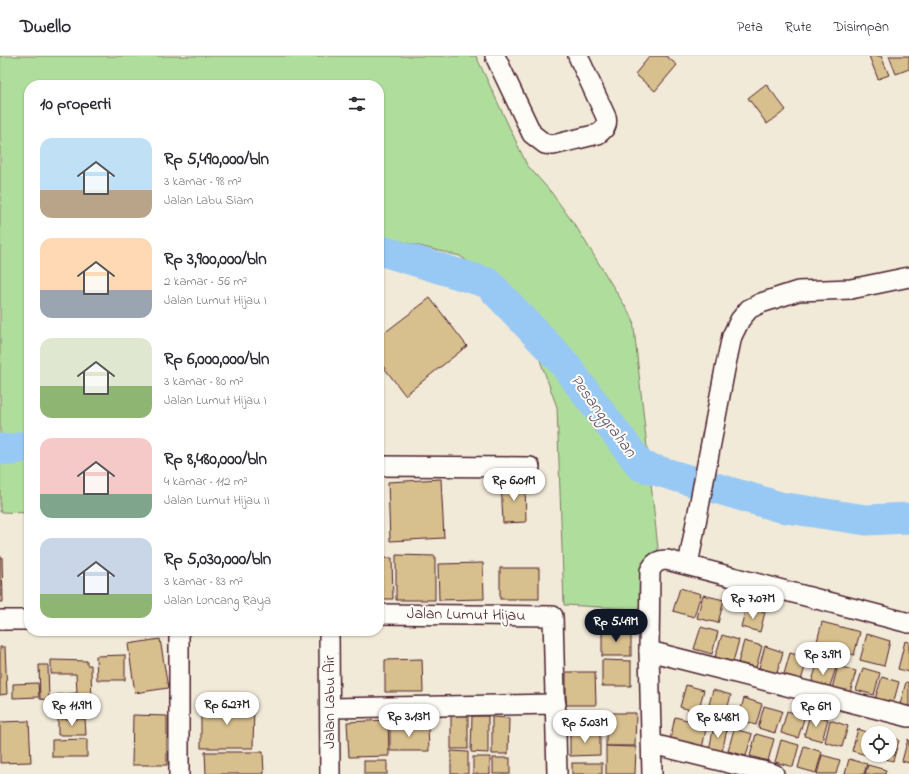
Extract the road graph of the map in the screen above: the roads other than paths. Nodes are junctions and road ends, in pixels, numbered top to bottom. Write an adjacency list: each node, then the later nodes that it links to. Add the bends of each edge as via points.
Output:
1 (495, 56): 2 (street, via 532,134 545,144 553,145 598,134 606,126 606,117)
2 (578, 56)
3 (909, 277): 6 (street, via 851,289 798,291 761,303 749,309 740,320 732,336)
4 (384, 466): 5 (street)
5 (530, 467)
6 (688, 565): 10 (street); 13 (street, via 662,560 655,562 650,571)
7 (384, 614): 14 (street, Jalan Lumut Hijau, via 553,616)
8 (0, 620): 9 (street)
9 (24, 620)
10 (909, 623)
11 (179, 636): 18 (street)
12 (329, 636): 15 (street, Jalan Labu Air)
13 (649, 651): 16 (street); 17 (street)
14 (556, 704): 15 (street); 20 (street)
15 (330, 708): 19 (street, Jalan Labu Air)
16 (909, 718)
17 (652, 744): 21 (street); 22 (street)
18 (180, 774)
19 (330, 774)
20 (557, 774)
21 (652, 774)
22 (774, 774)

